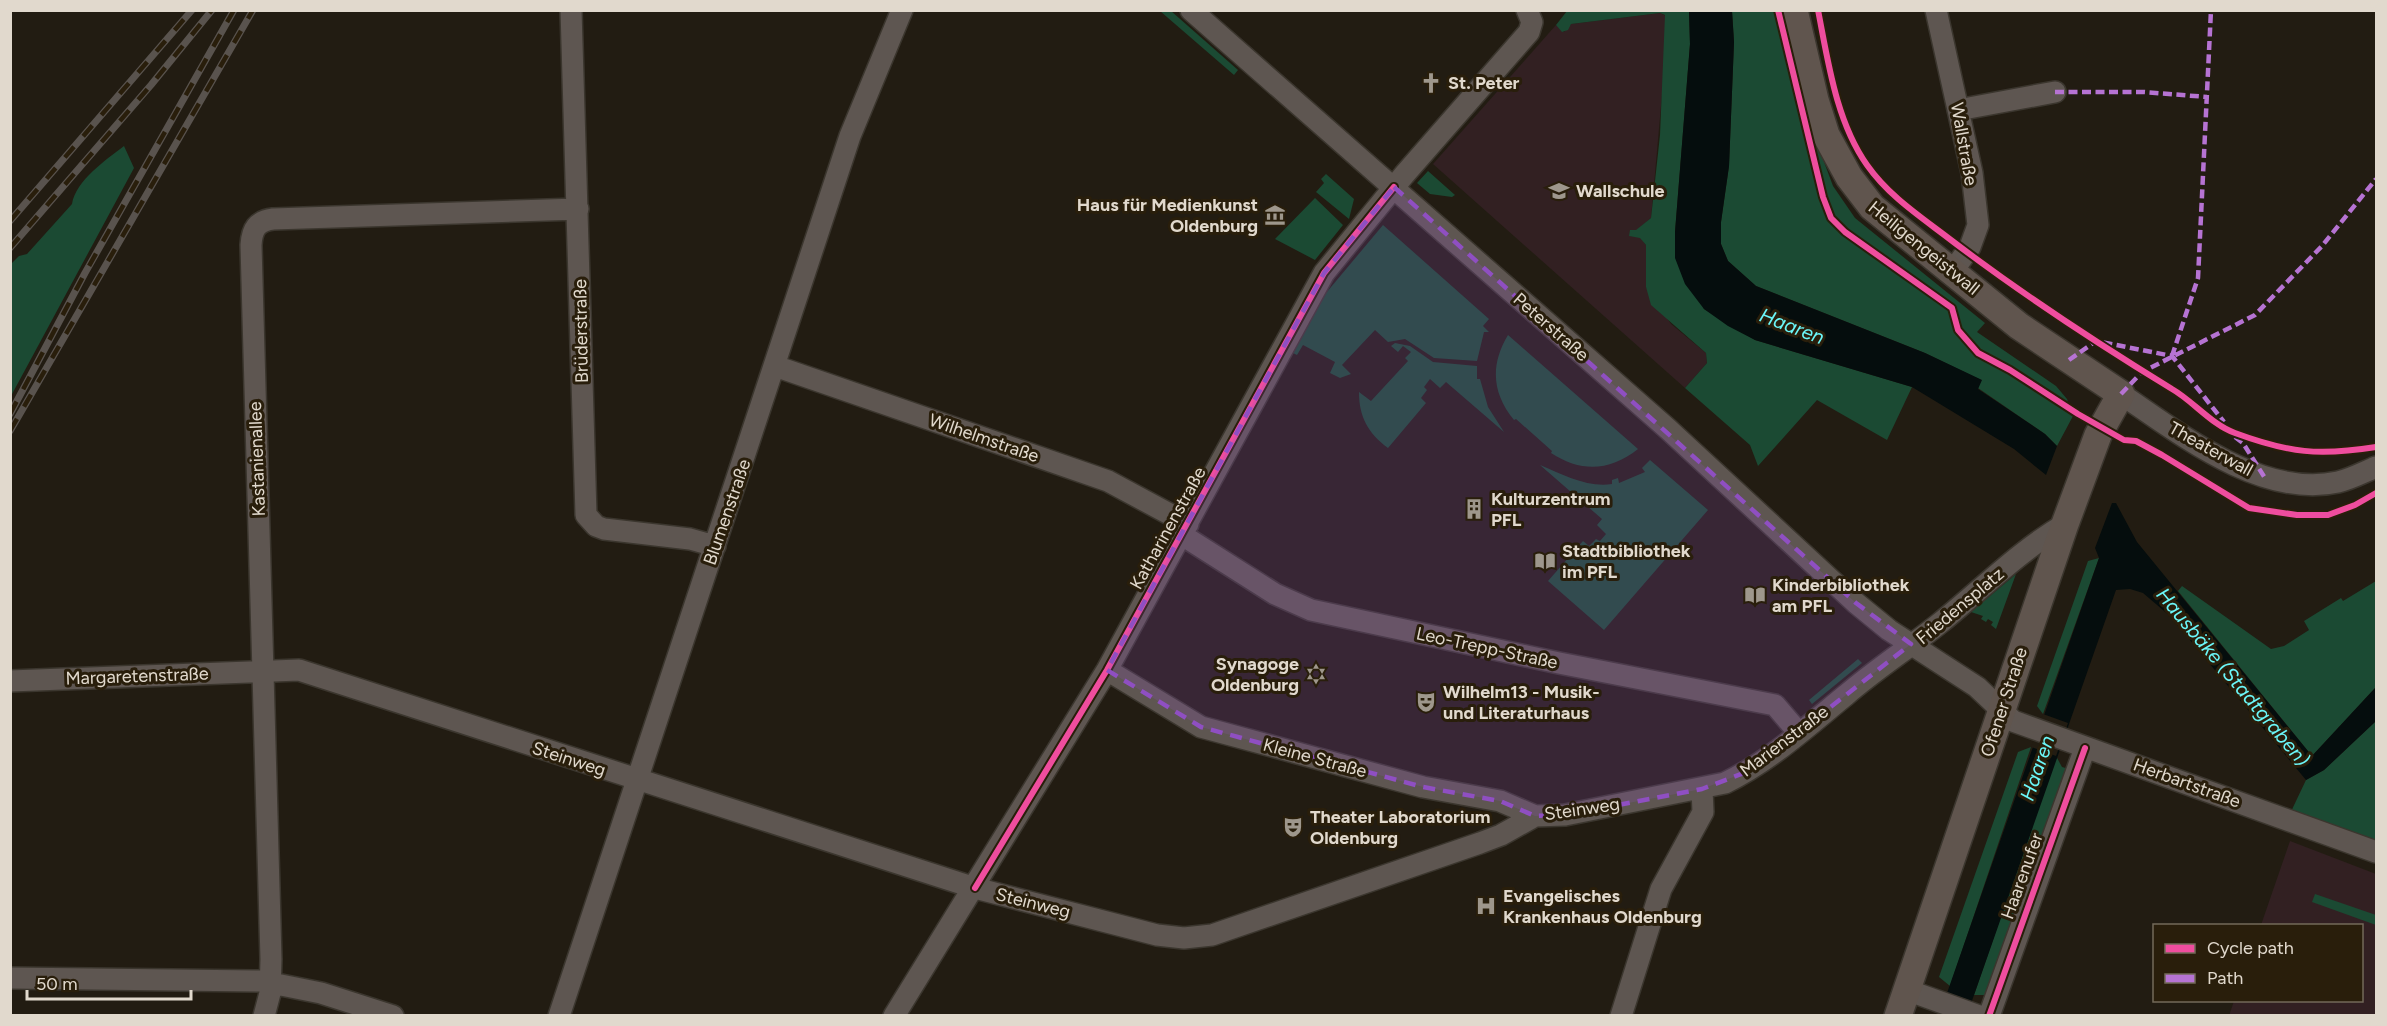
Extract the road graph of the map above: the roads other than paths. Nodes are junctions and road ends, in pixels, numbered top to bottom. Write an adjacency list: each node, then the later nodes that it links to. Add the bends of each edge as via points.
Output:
1 (571, 10): 10 (street, Brüderstraße)
2 (902, 10): 12 (street, Blumenstraße, via 850,136)
3 (1191, 10): 9 (street, Peterstraße)
4 (1527, 10): 9 (street, Katharinenstraße, via 1532,22 1529,32)
5 (1794, 10): 11 (main road, Heiligengeistwall, via 1826,135 1849,177 1878,213)
6 (1936, 10): 8 (street, Wallstraße)
7 (2055, 92): 8 (street)
8 (1958, 110): 11 (street, Wallstraße, via 1972,173 1978,229)
9 (1394, 187): 16 (street, Katharinenstraße, via 1324,273); 18 (street, Peterstraße, via 1856,603)
10 (578, 209): 17 (street, Brüderstraße, via 586,515 604,529 690,539); 20 (street, Kastanienallee, via 273,219 254,229 251,244)
11 (1952, 272): 13 (main road, Heiligengeistwall, via 2019,326)
12 (776, 366): 16 (street, Wilhelmstraße, via 1108,481); 17 (street, Blumenstraße)
13 (2121, 394): 14 (street, Theaterwall, via 2209,450 2265,478 2301,485 2338,482); 15 (main road, Ofener Straße, via 2103,426)
14 (2376, 467)
15 (2067, 517): 18 (street, Friedensplatz); 22 (main road, Ofener Straße)
16 (1185, 529): 19 (street, Katharinenstraße); 23 (street, Leo-Trepp-Straße, via 1275,594 1311,610 1775,705)
17 (715, 546): 25 (street, Blumenstraße)
18 (1911, 644): 22 (street, Friedensplatz, via 1977,687); 23 (street, Marienstraße)
19 (1107, 670): 27 (street, Kleine Straße, via 1201,727 1423,787 1500,801); 29 (street, Katharinenstraße)
20 (264, 671): 21 (street, Margaretenstraße); 25 (street, Steinweg, via 299,670); 31 (street, Kastanienallee)
21 (10, 681)
22 (2001, 709): 24 (street, Herbartstraße, via 2013,721); 32 (main road, Ofener Straße)
23 (1800, 733): 26 (street, Marienstraße, via 1749,771)
24 (2085, 748): 28 (street, Herbartstraße); 33 (street, Haarenufer)
25 (638, 781): 29 (street, Steinweg); 36 (street, Blumenstraße)
26 (1702, 789): 27 (street, Steinweg, via 1565,815); 38 (street, via 1703,812 1662,889)
27 (1535, 816): 29 (street, Steinweg, via 1501,836 1212,934 1184,938 1157,935)
28 (2376, 852)
29 (975, 888): 37 (street, Katharinenstraße)
30 (10, 978): 31 (street)
31 (271, 982): 34 (street, Kastanienallee); 35 (street)
32 (1907, 990): 33 (street); 39 (main road, Ofener Straße)
33 (1979, 1014)
34 (264, 1016)
35 (393, 1016)
36 (559, 1016)
37 (894, 1016)
38 (1621, 1016)
39 (1898, 1016)

